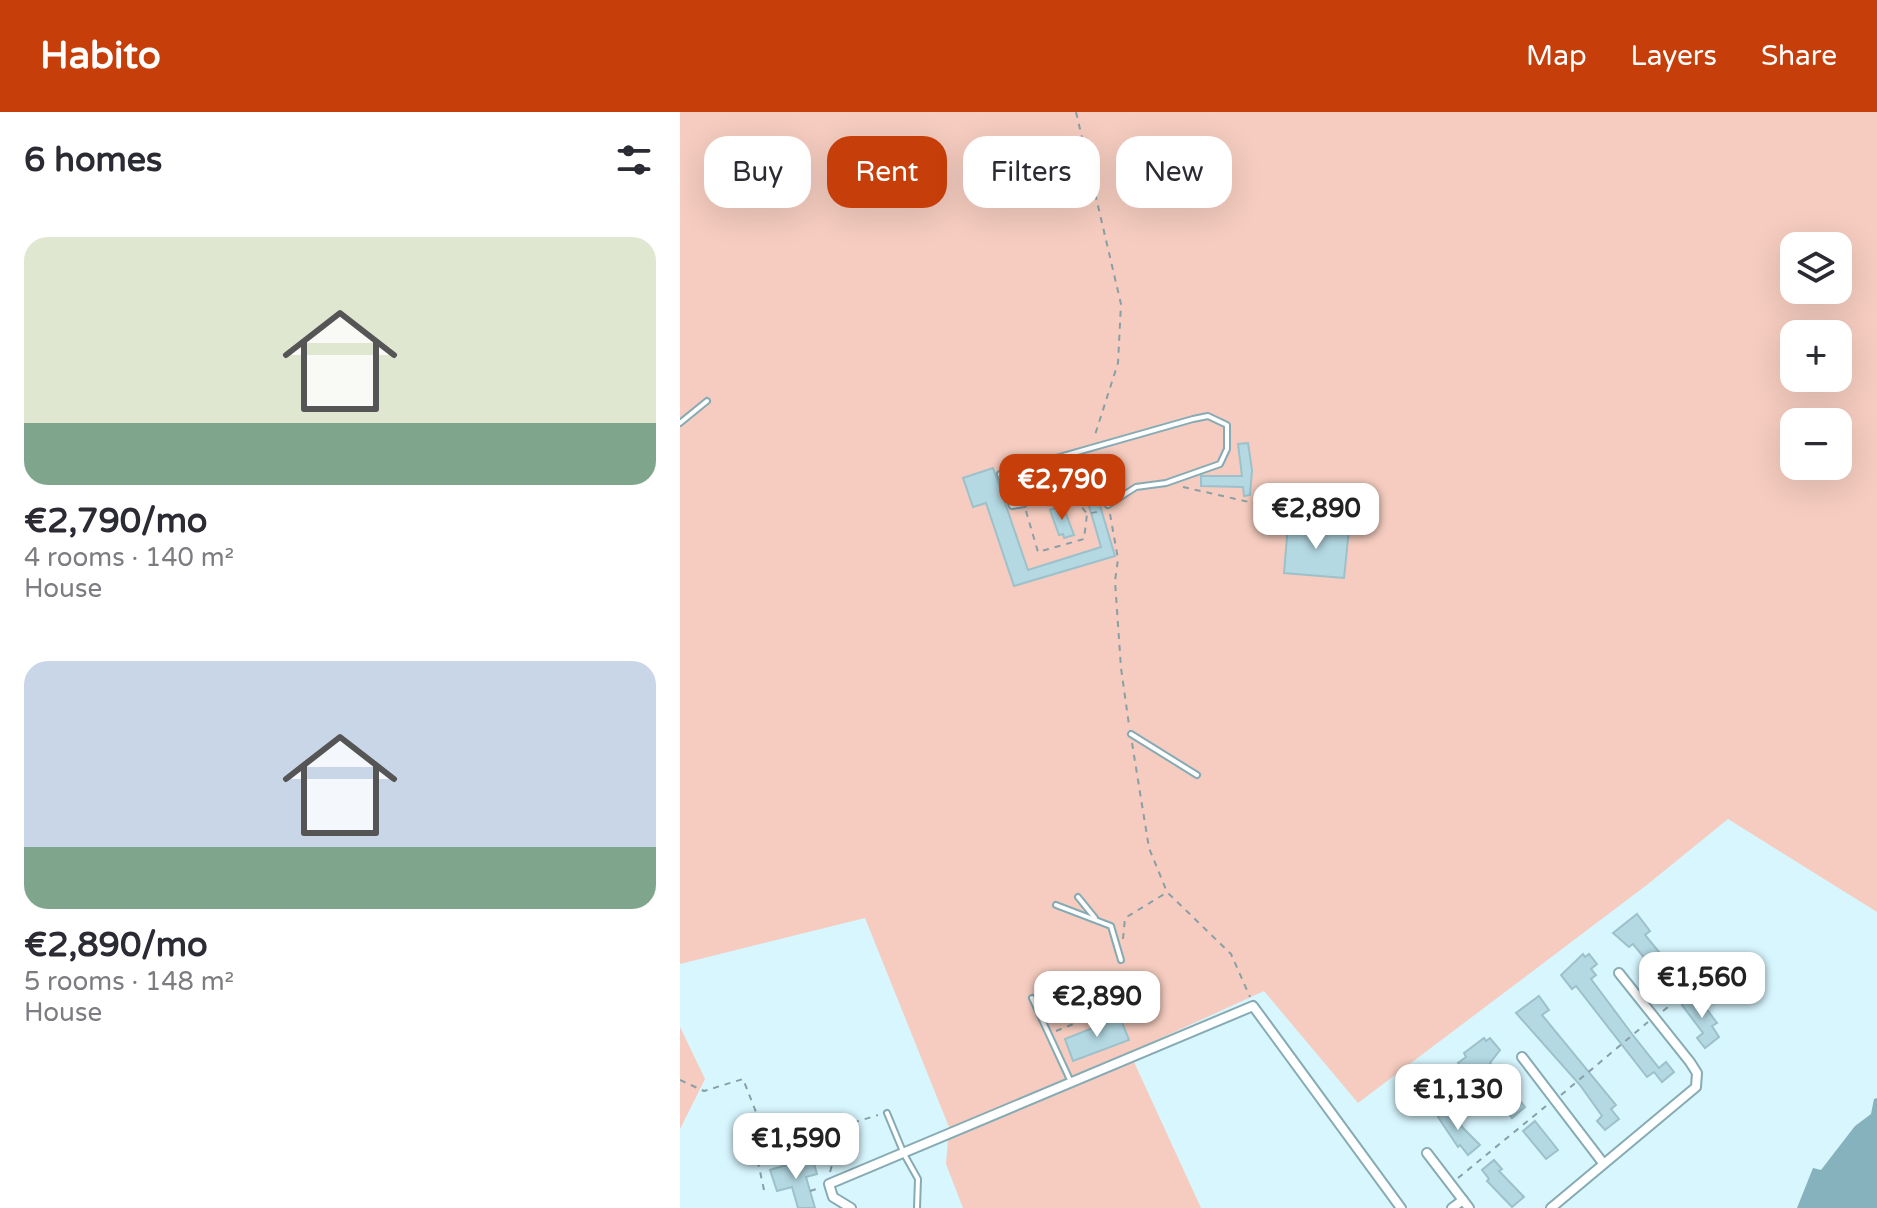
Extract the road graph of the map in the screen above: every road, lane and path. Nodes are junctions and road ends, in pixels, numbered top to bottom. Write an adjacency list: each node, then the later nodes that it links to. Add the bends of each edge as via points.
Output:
1 (1076, 112): 4 (path, via 1121,304 1118,363)
2 (707, 401): 3 (lane)
3 (680, 423)
4 (1092, 446): 5 (lane, via 1208,416 1227,425 1227,449 1220,464); 6 (lane, via 1000,474 1012,506); 7 (path)
5 (1166, 483): 7 (lane, via 1136,487); 9 (path)
6 (1024, 504): 8 (path, via 1061,489 1072,493); 8 (path, via 1038,552 1084,539)
7 (1108, 505): 8 (path); 10 (path, via 1118,559 1121,668)
8 (1087, 514)
9 (1315, 517)
10 (1131, 734): 11 (lane); 12 (path, via 1149,848)
11 (1197, 775)
12 (1167, 892): 16 (path, via 1125,918); 20 (path, via 1231,954)
13 (1078, 897): 15 (lane)
14 (1056, 905): 15 (lane)
15 (1101, 921): 16 (lane, via 1111,926)
16 (1121, 960): 22 (path, via 1120,977 1102,998 1098,1014)
17 (1619, 973): 21 (street)
18 (1699, 981): 21 (path)
19 (1032, 998): 22 (lane)
20 (1253, 1006): 25 (street); 41 (street)
21 (1654, 1018): 26 (path); 34 (street, via 1697,1073 1696,1087)
22 (1049, 1034): 25 (lane)
23 (1522, 1057): 26 (street)
24 (680, 1080): 30 (path, via 704,1091 743,1079)
25 (1072, 1084): 32 (street)
26 (1555, 1100): 34 (street); 36 (path)
27 (887, 1113): 28 (path); 32 (lane)
28 (849, 1124): 29 (path); 30 (path)
29 (851, 1136): 33 (path); 35 (path, via 837,1148)
30 (769, 1145): 33 (path)
31 (1427, 1153): 36 (street)
32 (904, 1154): 35 (street); 40 (lane, via 918,1179)
33 (771, 1158): 37 (path, via 758,1162)
34 (1603, 1163): 43 (street)
35 (829, 1184): 39 (street, via 833,1197)
36 (1450, 1184): 38 (street)
37 (764, 1190)
38 (1466, 1204): 42 (street)
39 (851, 1208)
40 (917, 1208)
41 (1401, 1208)
42 (1452, 1208)
43 (1551, 1208)

